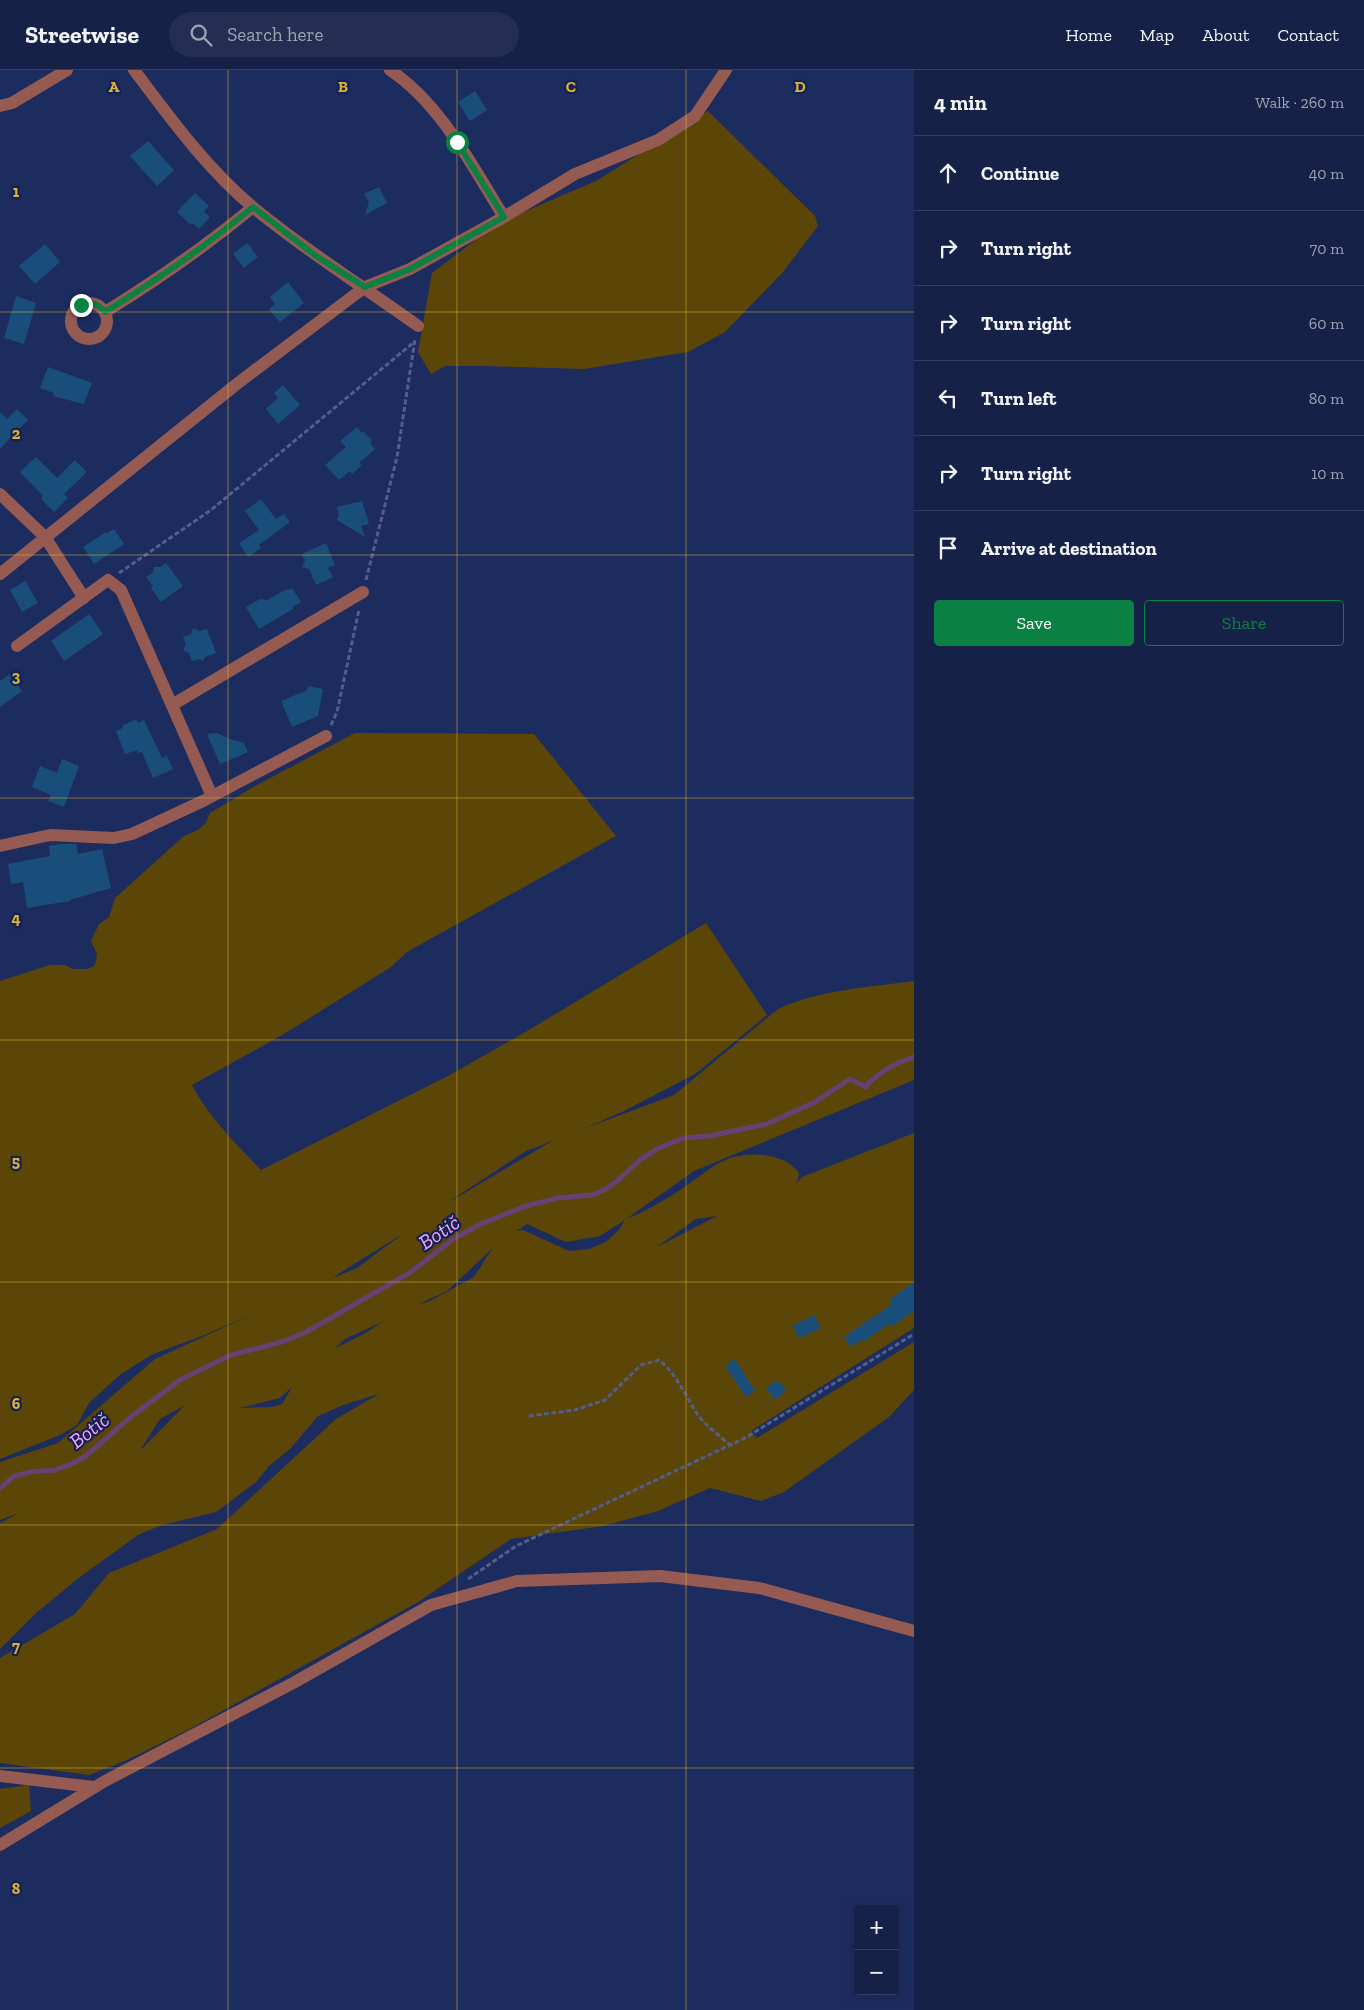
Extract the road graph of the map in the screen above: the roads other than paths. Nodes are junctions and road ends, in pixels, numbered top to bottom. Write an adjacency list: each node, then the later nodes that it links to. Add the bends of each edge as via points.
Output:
1 (67, 70): 5 (street)
2 (134, 70): 6 (street, via 192,147)
3 (390, 70): 7 (street, via 432,108)
4 (726, 70): 7 (street, via 695,116 658,140 576,174)
5 (0, 106)
6 (253, 207): 8 (street, via 316,256); 9 (street, via 166,274)
7 (504, 217): 8 (street, via 410,269)
8 (365, 287): 10 (street); 12 (street, via 238,383)
9 (105, 312)
10 (418, 326)
11 (0, 494): 12 (street)
12 (45, 537): 13 (street); 15 (street)
13 (0, 574)
14 (362, 592): 17 (street)
15 (84, 598): 16 (street); 17 (street, via 108,580 121,590)
16 (17, 646)
17 (172, 706): 19 (street)
18 (326, 736): 19 (street)
19 (212, 796): 20 (street, via 132,834 114,838 50,835)
20 (0, 846)
21 (914, 1630): 23 (street, via 759,1588 680,1578 517,1580 431,1605 295,1682)
22 (0, 1776): 23 (street)
23 (94, 1787): 24 (street)
24 (0, 1845)

